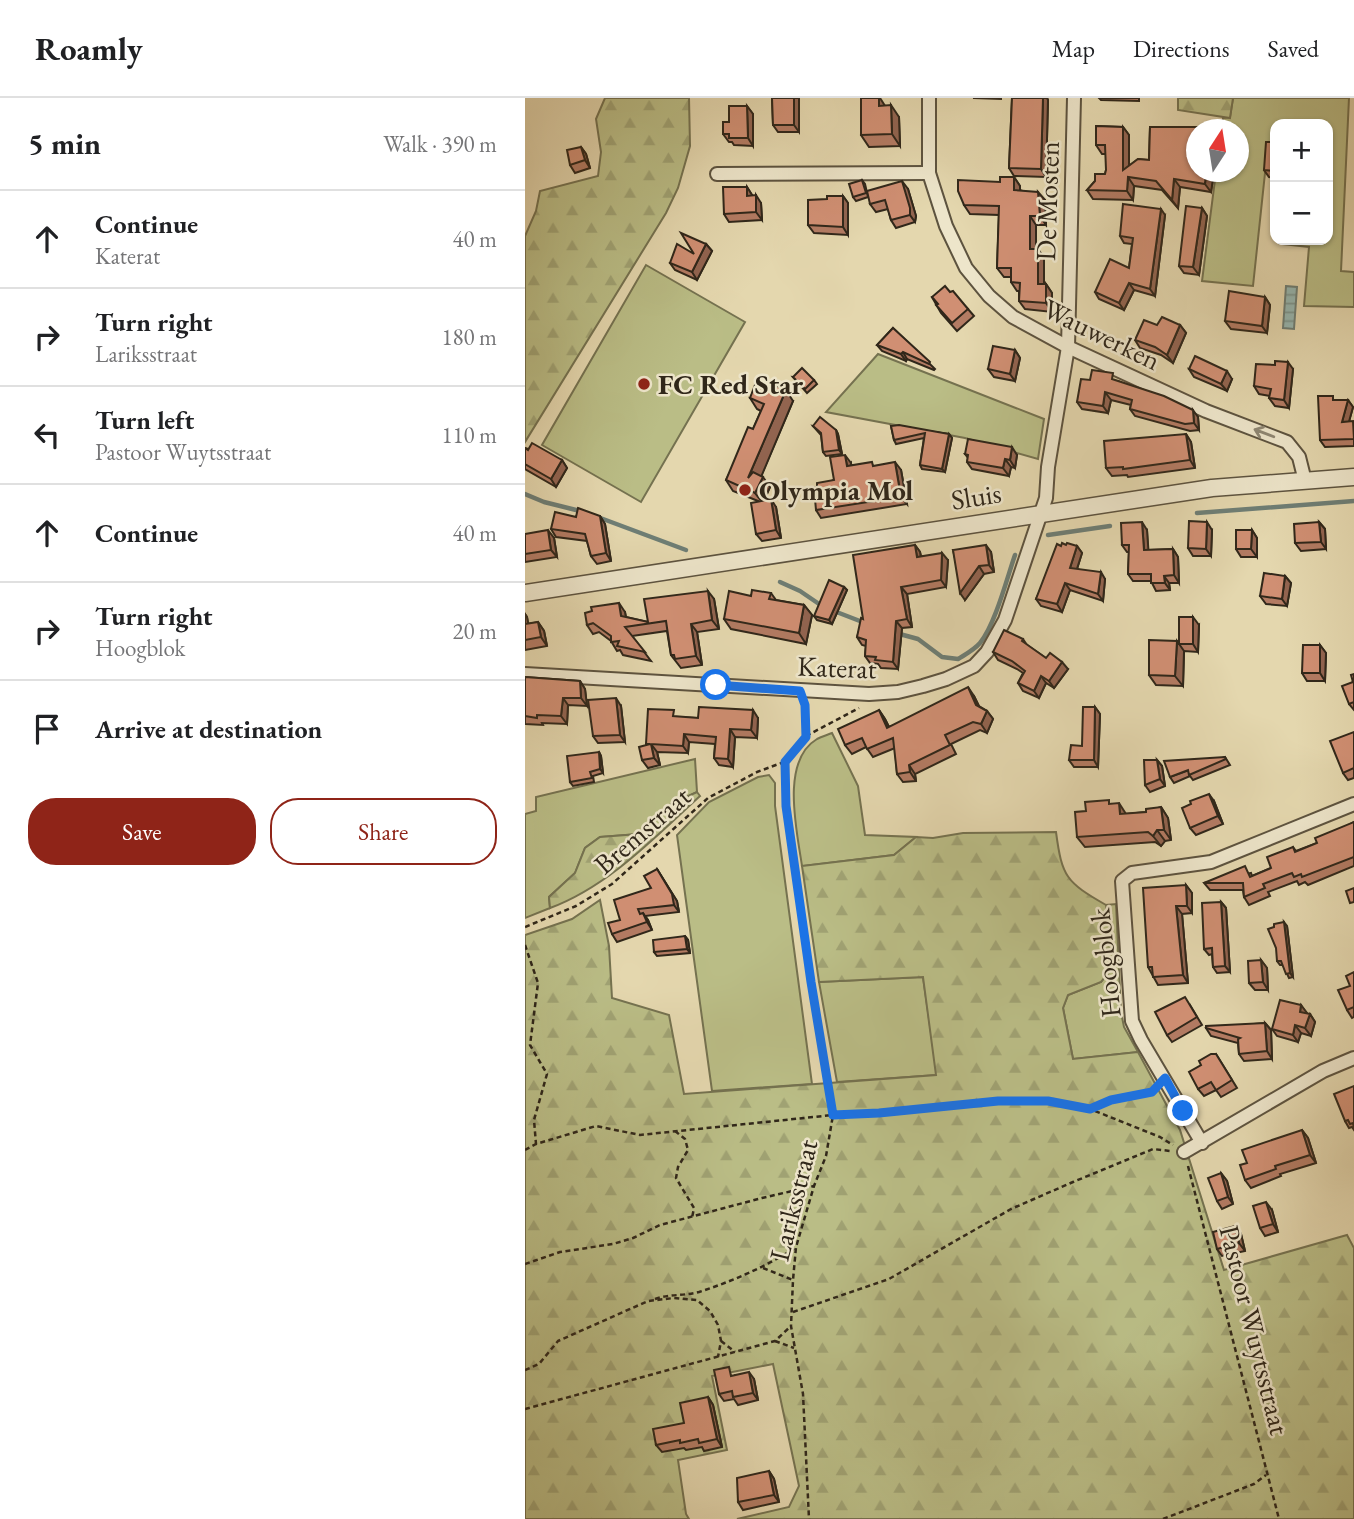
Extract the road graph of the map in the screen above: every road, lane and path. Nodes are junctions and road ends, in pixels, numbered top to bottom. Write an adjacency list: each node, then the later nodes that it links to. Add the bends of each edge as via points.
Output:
1 (929, 98): 3 (street, Wauwerken)
2 (1074, 98): 5 (street, De Mosten)
3 (929, 173): 4 (street); 5 (street, Wauwerken, via 946,226 974,278 1013,317)
4 (717, 174)
5 (1068, 347): 7 (street, Wauwerken, one-way to 5, via 1299,457 1287,442 1206,411); 8 (street, De Mosten)
6 (1354, 477): 7 (street, Sluis)
7 (1305, 481): 8 (street, Sluis, via 1212,488)
8 (1041, 513): 9 (street, Sluis); 12 (street, Katerat, via 1005,620 974,666 898,692)
9 (525, 593)
10 (525, 674): 11 (street, Katerat)
11 (800, 691): 12 (street, Katerat); 13 (path)
12 (869, 694): 13 (path, via 859,709)
13 (806, 737): 14 (path)
14 (785, 762): 16 (path, Bremstraat, via 708,798 613,884 576,906); 21 (path, Lariksstraat, via 786,806)
15 (1354, 804): 19 (street, Hoogblok, via 1211,862 1132,873 1122,881 1132,1021)
16 (525, 927)
17 (525, 945): 24 (path, via 538,983 530,1045 547,1074 534,1120)
18 (1354, 1058): 23 (street, via 1323,1071)
19 (1165, 1078): 20 (path, via 1152,1092); 23 (street, Hoogblok)
20 (1090, 1109): 21 (path, via 1048,1101 998,1101); 26 (path, via 1160,1137)
21 (833, 1115): 22 (path); 27 (path, Lariksstraat, via 826,1156)
22 (675, 1131): 24 (path, via 640,1135 596,1126); 28 (path, via 685,1139 688,1150 676,1178 694,1208)
23 (1202, 1143): 26 (street)
24 (536, 1144): 25 (path)
25 (525, 1150)
26 (1184, 1152): 34 (path, via 1153,1149 1084,1177 1011,1209 889,1279); 43 (path, Pastoor Wuytsstraat)
27 (814, 1186): 28 (path); 29 (path, Lariksstraat)
28 (692, 1218): 30 (path, via 613,1244 560,1252)
29 (796, 1247): 31 (path); 32 (path, Lariksstraat)
30 (525, 1264)
31 (763, 1268): 32 (path); 33 (path, via 695,1293)
32 (793, 1280): 34 (path, Lariksstraat)
33 (648, 1301): 36 (path, via 697,1300 710,1311); 41 (path, via 558,1341 539,1364)
34 (792, 1312): 35 (path, Lariksstraat)
35 (791, 1326): 37 (path); 38 (path, Lariksstraat)
36 (721, 1341): 39 (path); 40 (path)
37 (775, 1341): 38 (path); 39 (path)
38 (794, 1348): 44 (path, Lariksstraat, via 803,1394)
39 (736, 1353): 40 (path)
40 (718, 1357): 42 (path)
41 (525, 1370)
42 (525, 1409)
43 (1266, 1475): 45 (path, via 1254,1484); 46 (path, Pastoor Wuytsstraat)
44 (809, 1519)
45 (1163, 1519)
46 (1279, 1519)

